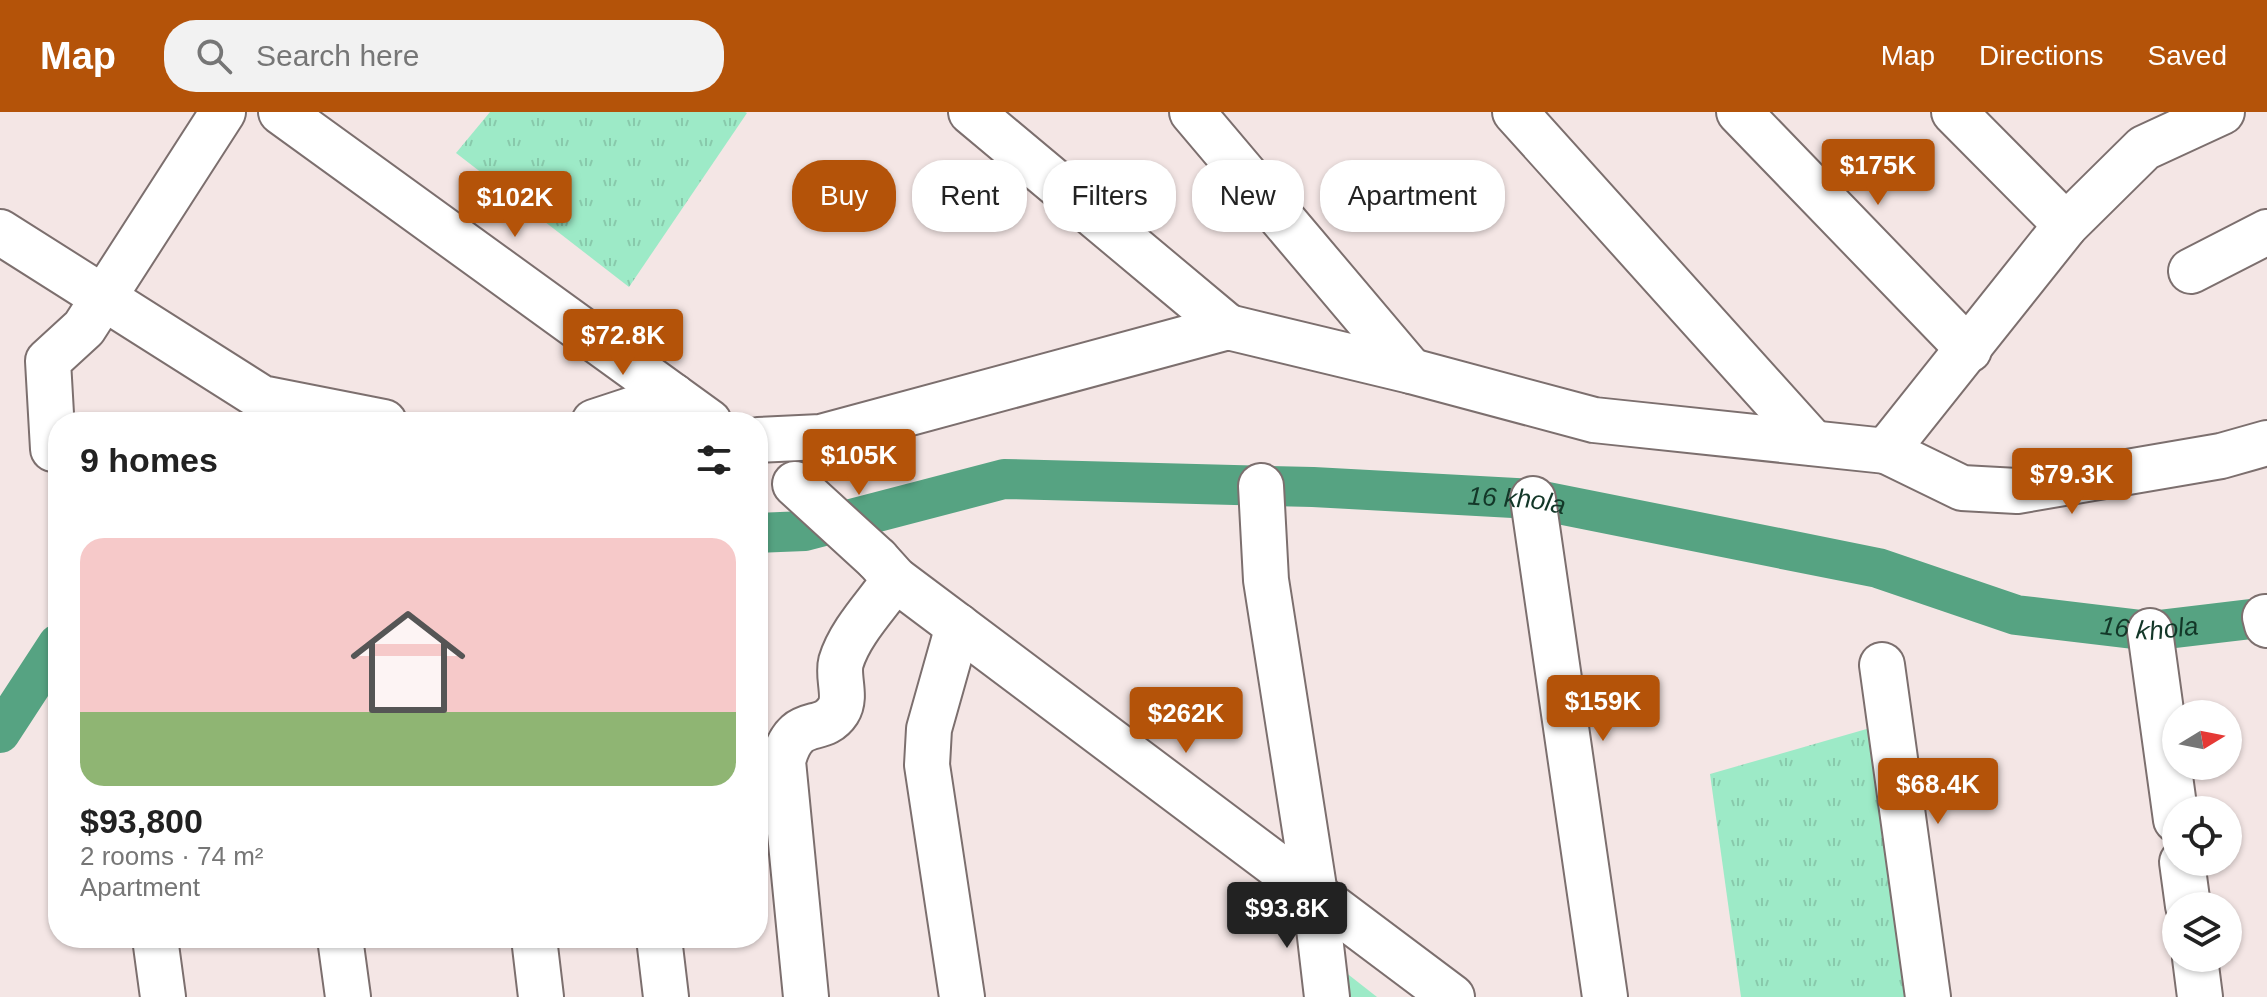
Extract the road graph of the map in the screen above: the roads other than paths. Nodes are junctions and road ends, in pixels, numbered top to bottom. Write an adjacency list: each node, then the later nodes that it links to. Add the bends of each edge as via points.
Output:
1 (223, 112): 13 (street)
2 (281, 112): 17 (street)
3 (971, 112): 14 (street)
4 (1192, 112): 16 (street)
5 (1515, 112): 23 (street)
6 (1739, 112): 15 (street)
7 (1954, 112): 9 (street)
8 (2222, 112): 9 (street, via 2144,148)
9 (2066, 225): 15 (street)
10 (0, 232): 13 (street)
11 (2267, 232): 12 (street)
12 (2191, 271)
13 (103, 297): 18 (street, via 84,328 48,361); 19 (street, via 262,398)
14 (1228, 327): 16 (street); 22 (street, via 821,437)
15 (1969, 350): 25 (street)
16 (1411, 371): 23 (street, via 1594,420)
17 (673, 396): 20 (street); 21 (street)
18 (51, 412)
19 (333, 412)
20 (624, 412)
21 (695, 412)
22 (768, 440)
23 (1813, 443): 25 (street)
24 (2267, 443): 25 (street, via 2221,456 2017,491 1962,488)
25 (1886, 451)
26 (768, 464): 29 (street)
27 (1261, 486): 34 (street, via 1266,580)
28 (1533, 499): 48 (street)
29 (886, 569): 30 (street); 44 (street, via 840,666 837,712 788,741 783,761)
30 (958, 626): 34 (street); 45 (street, via 929,729 927,765)
31 (2150, 631): 33 (street)
32 (1882, 665): 49 (street)
33 (2173, 796)
34 (1315, 894): 46 (street); 47 (street)
35 (156, 948): 40 (street)
36 (341, 948): 41 (street)
37 (535, 948): 42 (street)
38 (660, 948): 43 (street)
39 (2197, 972): 50 (street)
40 (163, 997)
41 (348, 997)
42 (541, 997)
43 (666, 997)
44 (806, 997)
45 (962, 997)
46 (1327, 997)
47 (1452, 997)
48 (1605, 997)
49 (1928, 997)
50 (2200, 997)

